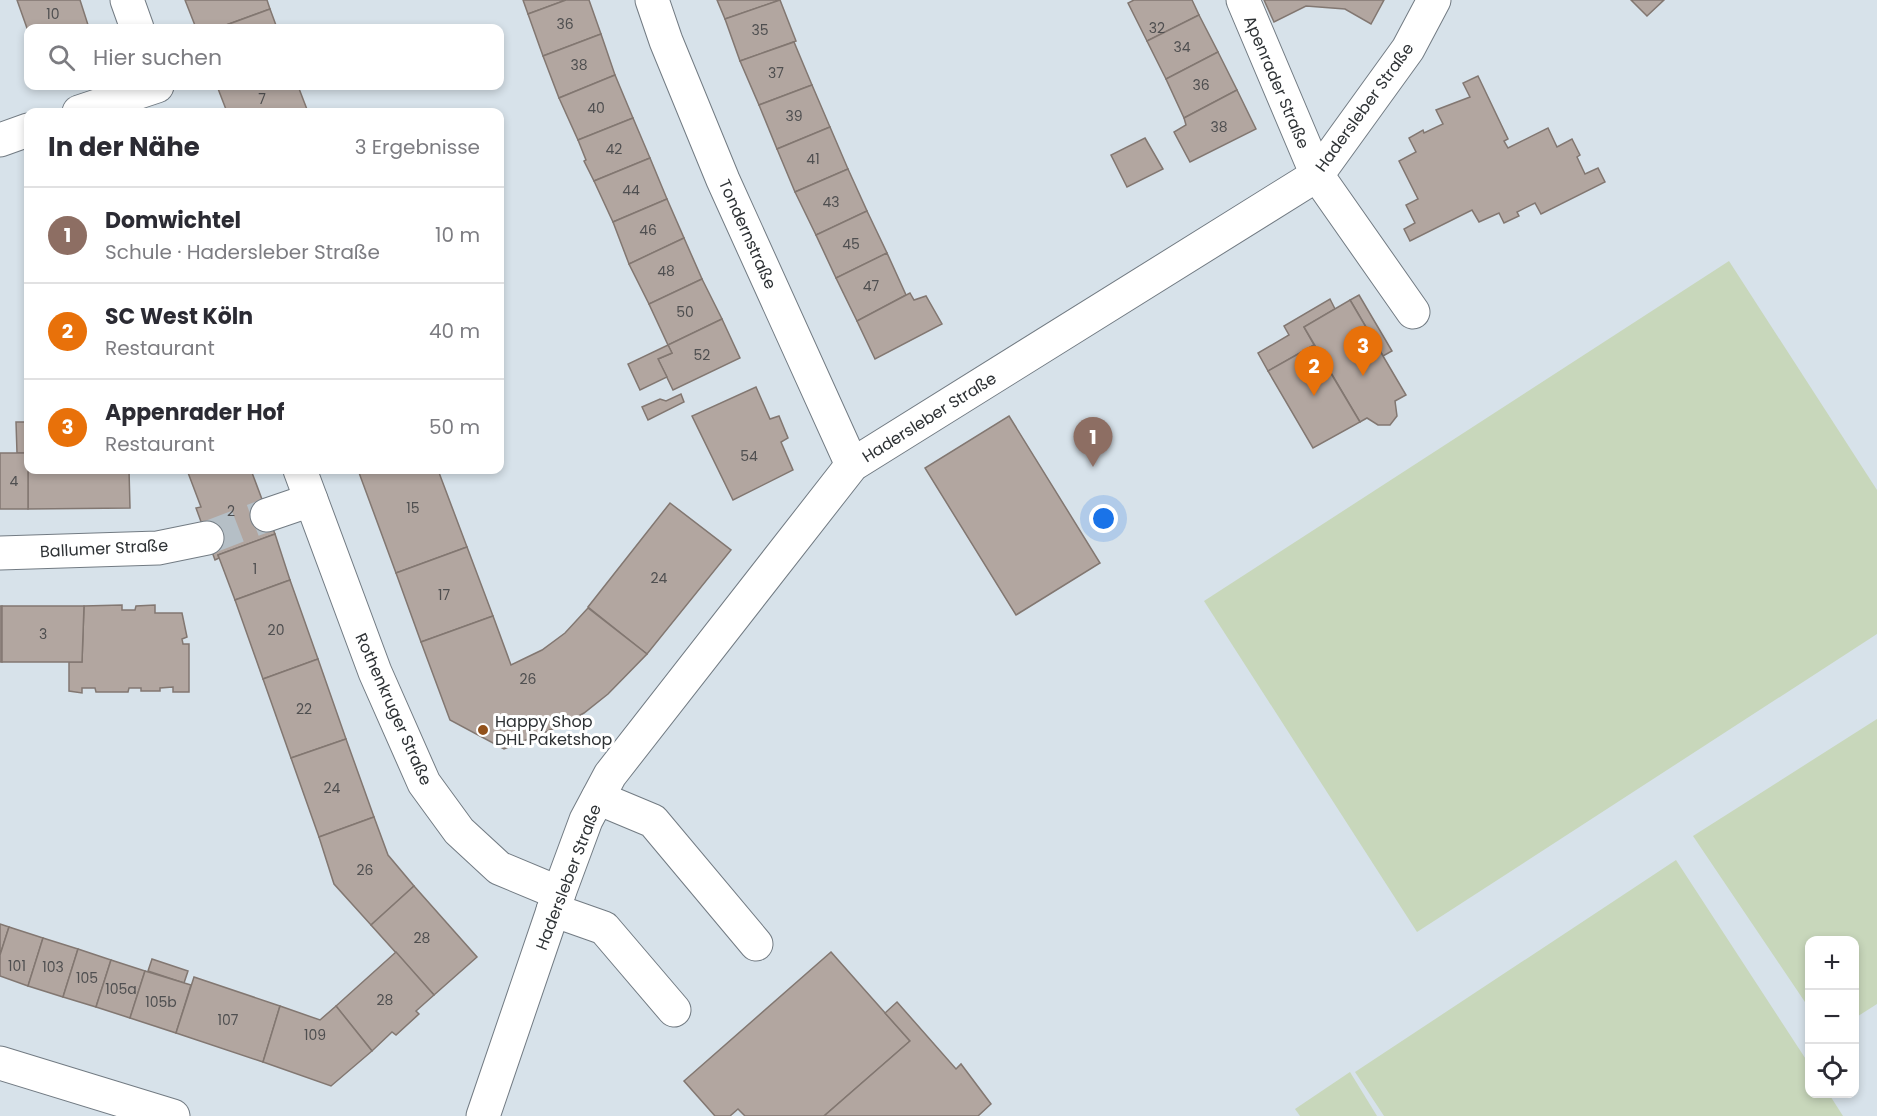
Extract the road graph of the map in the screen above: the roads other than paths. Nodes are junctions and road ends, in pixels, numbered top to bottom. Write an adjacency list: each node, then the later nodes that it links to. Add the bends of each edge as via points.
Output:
1 (127, 0): 5 (street)
2 (652, 0): 14 (street, Tondernstraße, via 723,180)
3 (1243, 0): 12 (street, Apenrader Straße)
4 (1434, 0): 12 (street, Hadersleber Straße, via 1408,49)
5 (136, 24)
6 (145, 90): 8 (street)
7 (159, 90): 9 (street)
8 (91, 108)
9 (165, 108)
10 (24, 131): 11 (street)
11 (0, 140)
12 (1317, 175): 13 (street, Apenrader Straße); 14 (street, Hadersleber Straße)
13 (1413, 312)
14 (852, 465): 20 (street, Hadersleber Straße, via 610,776)
15 (301, 474): 16 (street, Rothenkruger Straße)
16 (311, 500): 17 (street); 21 (street, Rothenkruger Straße, via 375,672 424,783 459,831 499,868)
17 (267, 515)
18 (207, 538): 19 (street, Ballumer Straße, via 158,548)
19 (0, 552)
20 (598, 798): 21 (street, Hadersleber Straße); 22 (street, via 653,820)
21 (556, 902): 23 (street, Rothenkruger Straße, via 604,928); 26 (street, Hadersleber Straße)
22 (756, 944)
23 (674, 1010)
24 (0, 1064): 25 (street)
25 (173, 1116)
26 (483, 1116)

